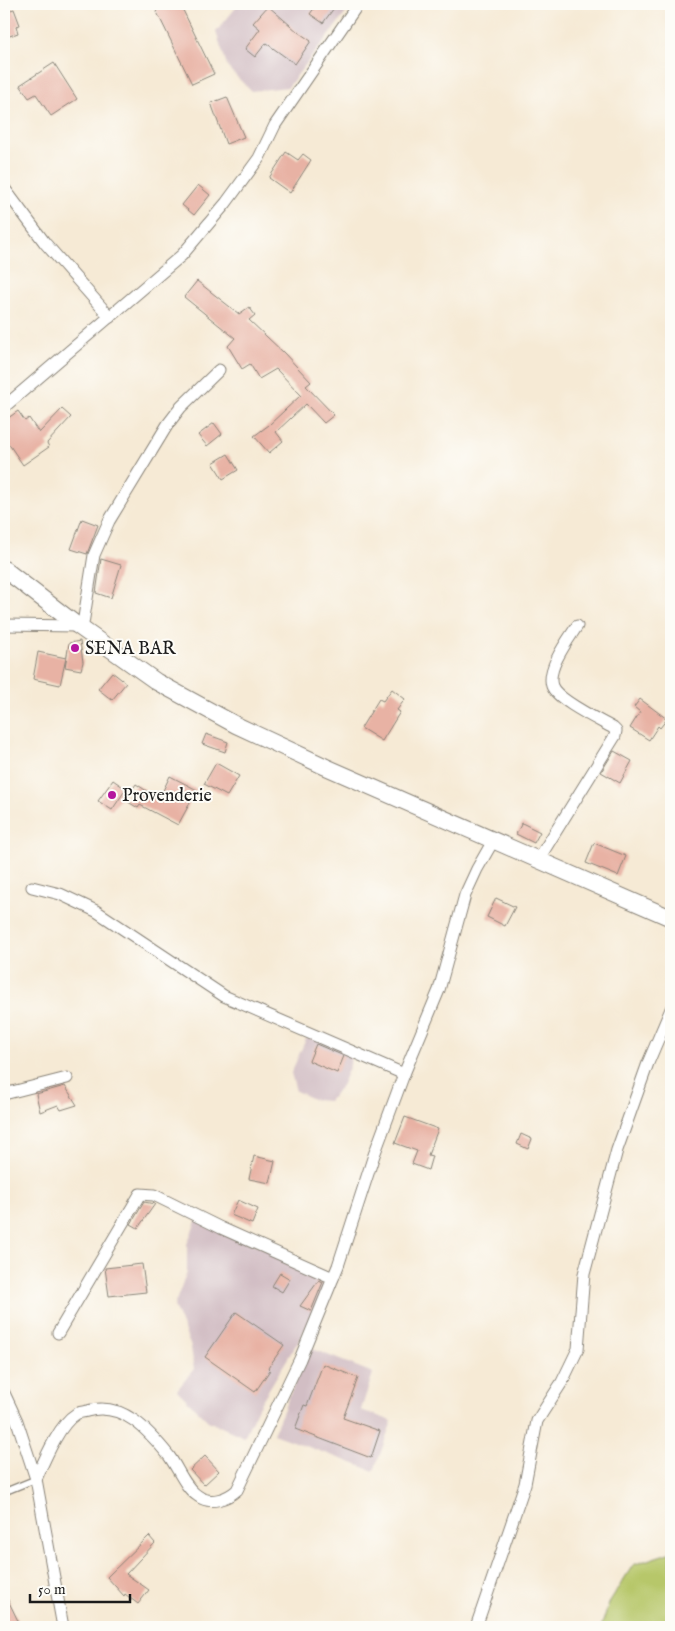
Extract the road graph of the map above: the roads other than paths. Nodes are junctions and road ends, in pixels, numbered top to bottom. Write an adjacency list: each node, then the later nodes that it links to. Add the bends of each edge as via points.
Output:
1 (358, 4): 3 (street, via 275,125 259,158 226,203 182,255)
2 (4, 188): 3 (street, via 45,243)
3 (110, 317): 5 (street)
4 (219, 370): 9 (street, via 180,407 109,521 94,554)
5 (4, 407)
6 (4, 569): 9 (main road)
7 (4, 625): 9 (street)
8 (577, 626): 11 (street, via 555,664 551,684 555,692 573,706 616,731)
9 (80, 628): 10 (main road, via 157,682 236,725)
10 (494, 841): 11 (main road); 15 (street, via 476,869 465,895 439,990)
11 (538, 860): 13 (main road)
12 (32, 887): 15 (street, via 60,894 96,911 224,996)
13 (671, 918)
14 (671, 1009): 24 (street, via 617,1150 584,1274 578,1349 537,1421 525,1484)
15 (404, 1074): 18 (street)
16 (67, 1078): 17 (street)
17 (4, 1094)
18 (334, 1278): 19 (street, via 154,1195 140,1194); 21 (street, via 300,1359 237,1490 229,1497 207,1500 198,1496 139,1423 118,1410 96,1408 76,1414 62,1429)
19 (58, 1333)
20 (4, 1393): 21 (street)
21 (36, 1479): 22 (lane); 23 (street)
22 (4, 1492)
23 (63, 1627)
24 (476, 1627)

